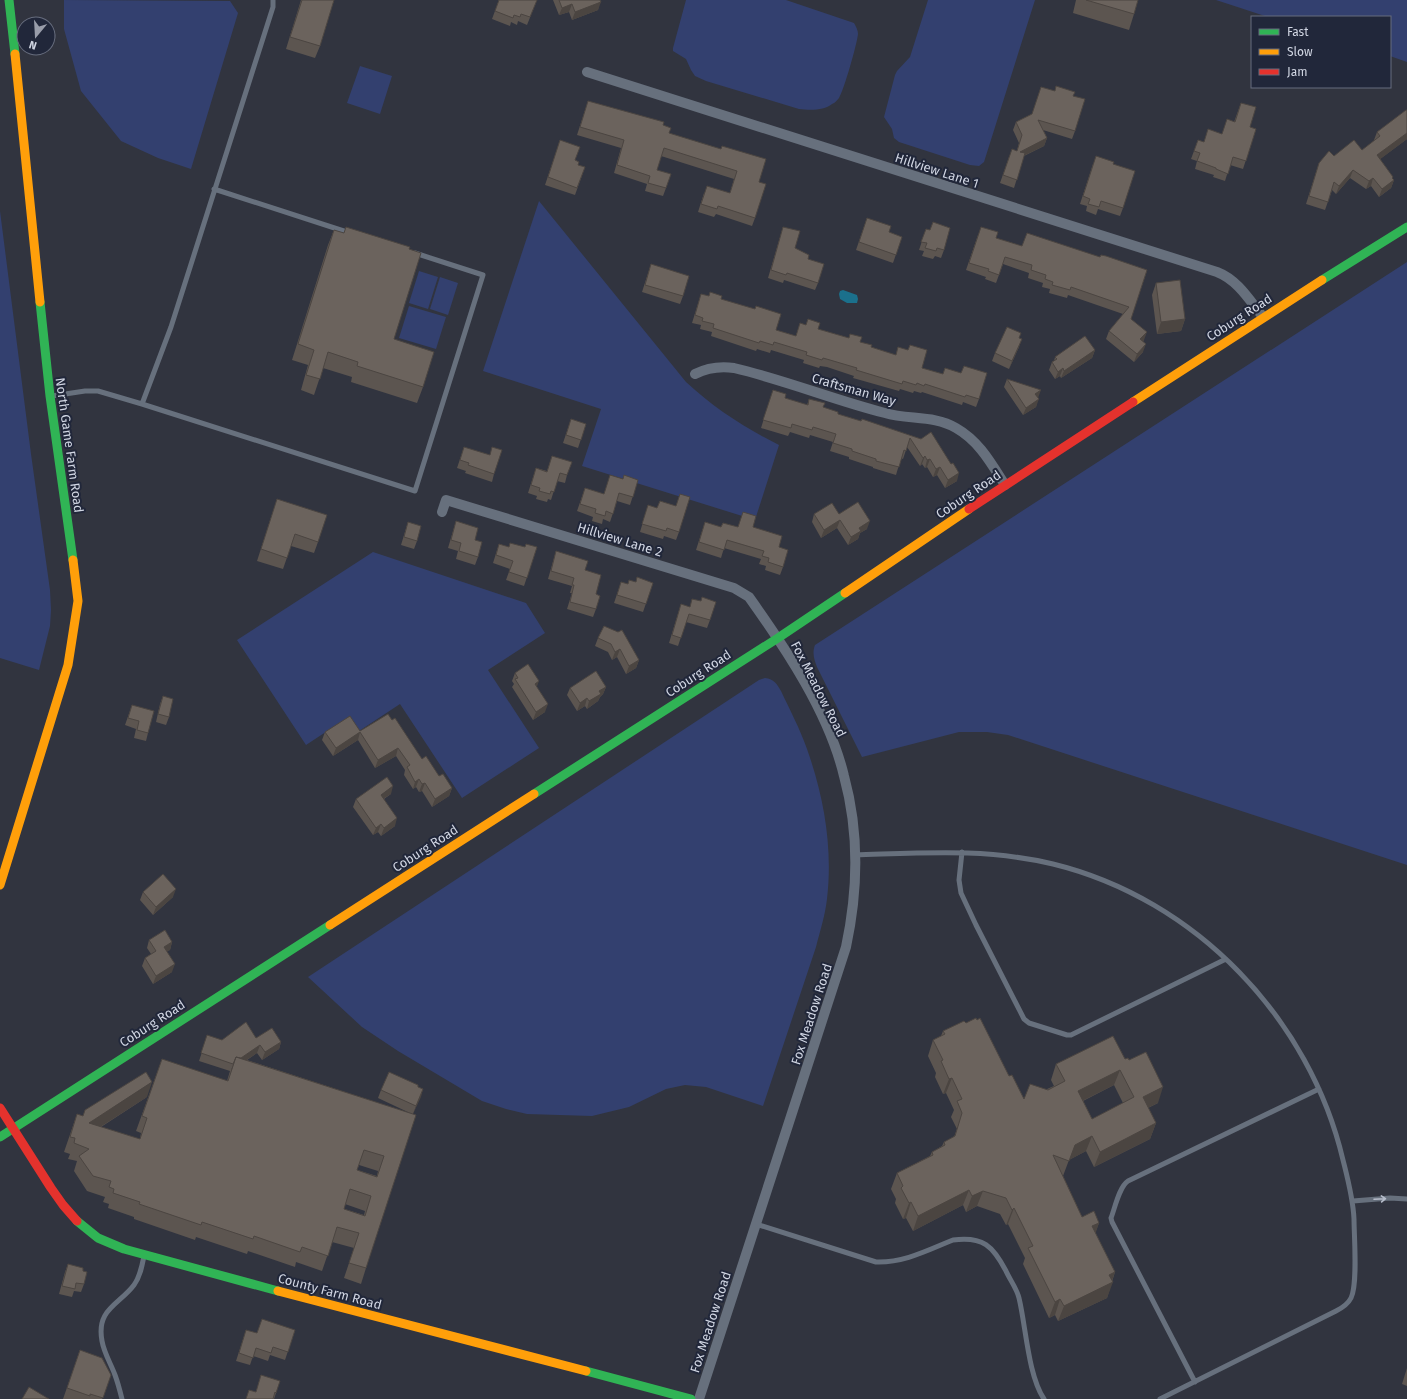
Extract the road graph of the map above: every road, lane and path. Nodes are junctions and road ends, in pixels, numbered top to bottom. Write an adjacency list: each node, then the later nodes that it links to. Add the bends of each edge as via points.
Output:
1 (9, 0): 10 (main road, North Game Farm Road)
2 (273, 0): 4 (lane)
3 (587, 72): 8 (street, Hillview Lane 1, via 1217,272 1231,279)
4 (214, 189): 6 (lane); 11 (lane, via 171,327)
5 (1407, 227): 8 (main road, Coburg Road)
6 (356, 234)
7 (408, 251): 11 (lane, via 483,275 415,491)
8 (1263, 317): 12 (main road, Coburg Road)
9 (695, 374): 12 (street, Craftsman Way, via 719,367 734,368 886,414 946,423 964,432 977,444)
10 (50, 396): 11 (lane, via 98,391); 17 (main road, North Game Farm Road, via 78,601 68,665)
11 (142, 404)
12 (1005, 484): 14 (main road, Coburg Road)
13 (442, 512): 14 (street, Hillview Lane 2, via 446,500 734,588 749,597)
14 (778, 638): 16 (street, Fox Meadow Road, via 817,707 836,749 849,796); 21 (main road, Coburg Road)
15 (962, 852): 16 (lane); 18 (lane, via 997,854 1039,861 1105,882 1149,902 1191,929); 18 (lane, via 959,880 961,893 1024,1019 1029,1023 1071,1035)
16 (855, 855): 25 (street, Fox Meadow Road, via 852,911 846,947)
17 (0, 885)
18 (1226, 959): 19 (lane, via 1281,1023 1301,1053)
19 (1319, 1089): 24 (lane, via 1335,1128); 27 (lane, via 1128,1181 1121,1189 1111,1218 1112,1222)
20 (0, 1108): 21 (main road)
21 (12, 1130): 22 (main road, Coburg Road); 26 (main road, County Farm Road, via 64,1207 82,1226 108,1244)
22 (0, 1137)
23 (1407, 1200): 24 (lane, one-way to 23, via 1390,1198)
24 (1353, 1201): 27 (lane, via 1354,1280 1353,1292 1347,1304)
25 (756, 1224): 30 (street, Fox Meadow Road); 31 (lane, via 876,1262 887,1263 903,1260 953,1240 982,1242 987,1245 996,1254 1017,1294 1032,1368)
26 (145, 1255): 28 (lane, via 134,1286 109,1309 101,1330 104,1349); 29 (main road, County Farm Road)
27 (1195, 1382): 32 (lane)
28 (122, 1399)
29 (692, 1399)
30 (698, 1399)
31 (1044, 1399)
32 (1160, 1399)

